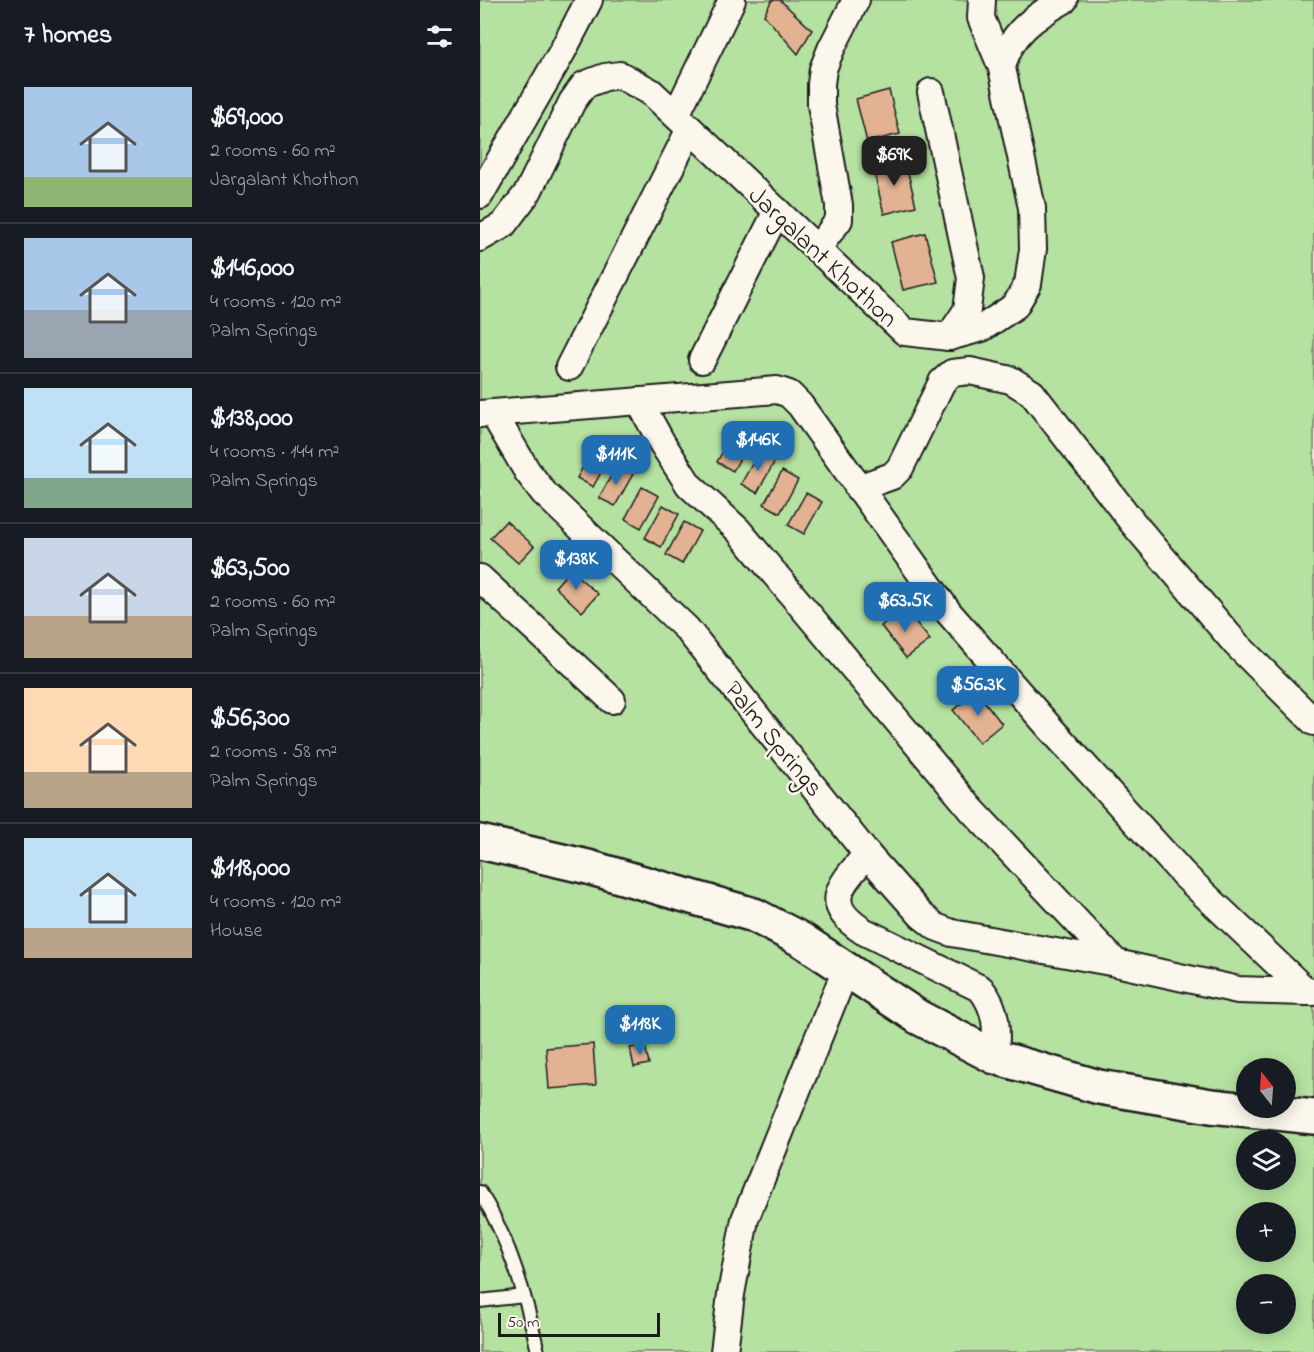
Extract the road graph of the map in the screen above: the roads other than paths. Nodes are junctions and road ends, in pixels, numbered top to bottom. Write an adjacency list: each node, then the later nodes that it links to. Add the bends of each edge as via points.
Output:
1 (589, 0): 9 (street)
2 (732, 0): 8 (street)
3 (856, 0): 12 (street, via 823,69 821,105 840,204 839,220)
4 (982, 0): 6 (street, Jargalant Khothon, via 981,18)
5 (1064, 0): 6 (street, via 1043,11 1016,34 1005,52)
6 (1002, 68): 13 (street, Jargalant Khothon, via 1032,207 1033,249 1028,284 1015,306 982,328)
7 (931, 92): 13 (street, via 971,278 967,310)
8 (683, 122): 10 (street, Jargalant Khothon); 11 (street, Jargalant Khothon, via 651,92 620,75 584,85 528,192 503,225); 15 (street)
9 (480, 195)
10 (777, 211): 12 (street, Jargalant Khothon); 14 (street)
11 (480, 238)
12 (817, 249): 13 (street, Jargalant Khothon, via 905,332)
13 (949, 337)
14 (702, 360)
15 (569, 367)
16 (639, 401): 17 (street, Palm Springs); 18 (street, Palm Springs, via 784,391 795,399); 24 (street, via 689,485 738,530 970,809)
17 (487, 414): 23 (street, Palm Springs, via 544,493 687,629)
18 (858, 488): 21 (street, via 892,476 900,468 946,377 964,370 1019,383 1032,393 1133,524 1236,644); 26 (street, via 949,613 1051,729 1184,875)
19 (480, 578): 20 (street)
20 (612, 700)
21 (1314, 722)
22 (480, 842): 25 (street, via 588,867 754,915)
23 (867, 854): 24 (street, Palm Springs, via 936,927); 27 (street, via 841,885 837,897 841,912 863,931 981,988 996,1017)
24 (1116, 963): 26 (street, Palm Springs, via 1238,990)
25 (846, 969): 27 (street, via 918,1017); 33 (street, via 745,1220)
26 (1311, 992)
27 (995, 1057): 28 (street, via 1099,1087 1211,1106)
28 (1314, 1117)
29 (480, 1192): 30 (lane, via 511,1255)
30 (524, 1296): 31 (lane); 32 (lane)
31 (480, 1301)
32 (538, 1352)
33 (724, 1352)

